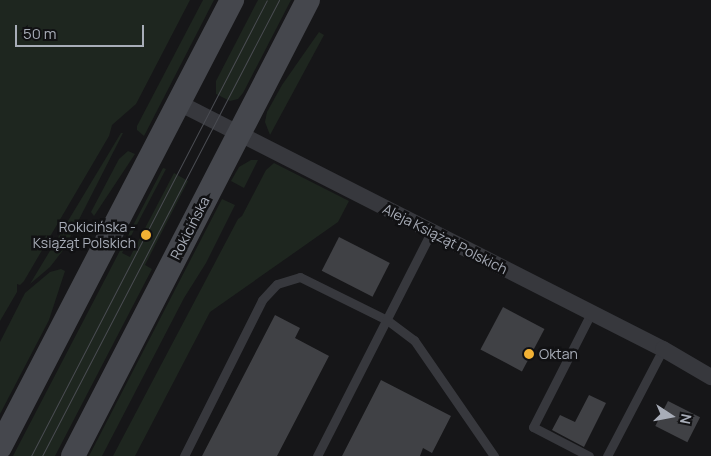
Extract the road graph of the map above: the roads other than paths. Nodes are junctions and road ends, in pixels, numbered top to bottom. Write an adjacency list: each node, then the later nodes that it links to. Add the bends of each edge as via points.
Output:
1 (232, 0): 3 (main road)
2 (308, 0): 4 (main road, Rokicińska)
3 (179, 103): 4 (street, Aleja Książąt Polskich); 10 (main road)
4 (239, 134): 5 (street, Aleja Książąt Polskich); 11 (main road, Rokicińska)
5 (431, 232): 6 (street, Aleja Książąt Polskich); 7 (lane)
6 (591, 313): 8 (street, Aleja Książąt Polskich); 15 (lane, via 533,427)
7 (387, 320): 12 (lane, via 300,277 277,284 262,300); 13 (lane); 14 (lane, via 414,340)
8 (662, 349): 9 (street, Aleja Książąt Polskich); 16 (lane)
9 (711, 377)
10 (0, 447)
11 (73, 456)
12 (184, 456)
13 (317, 456)
14 (494, 456)
15 (589, 456)
16 (607, 456)

